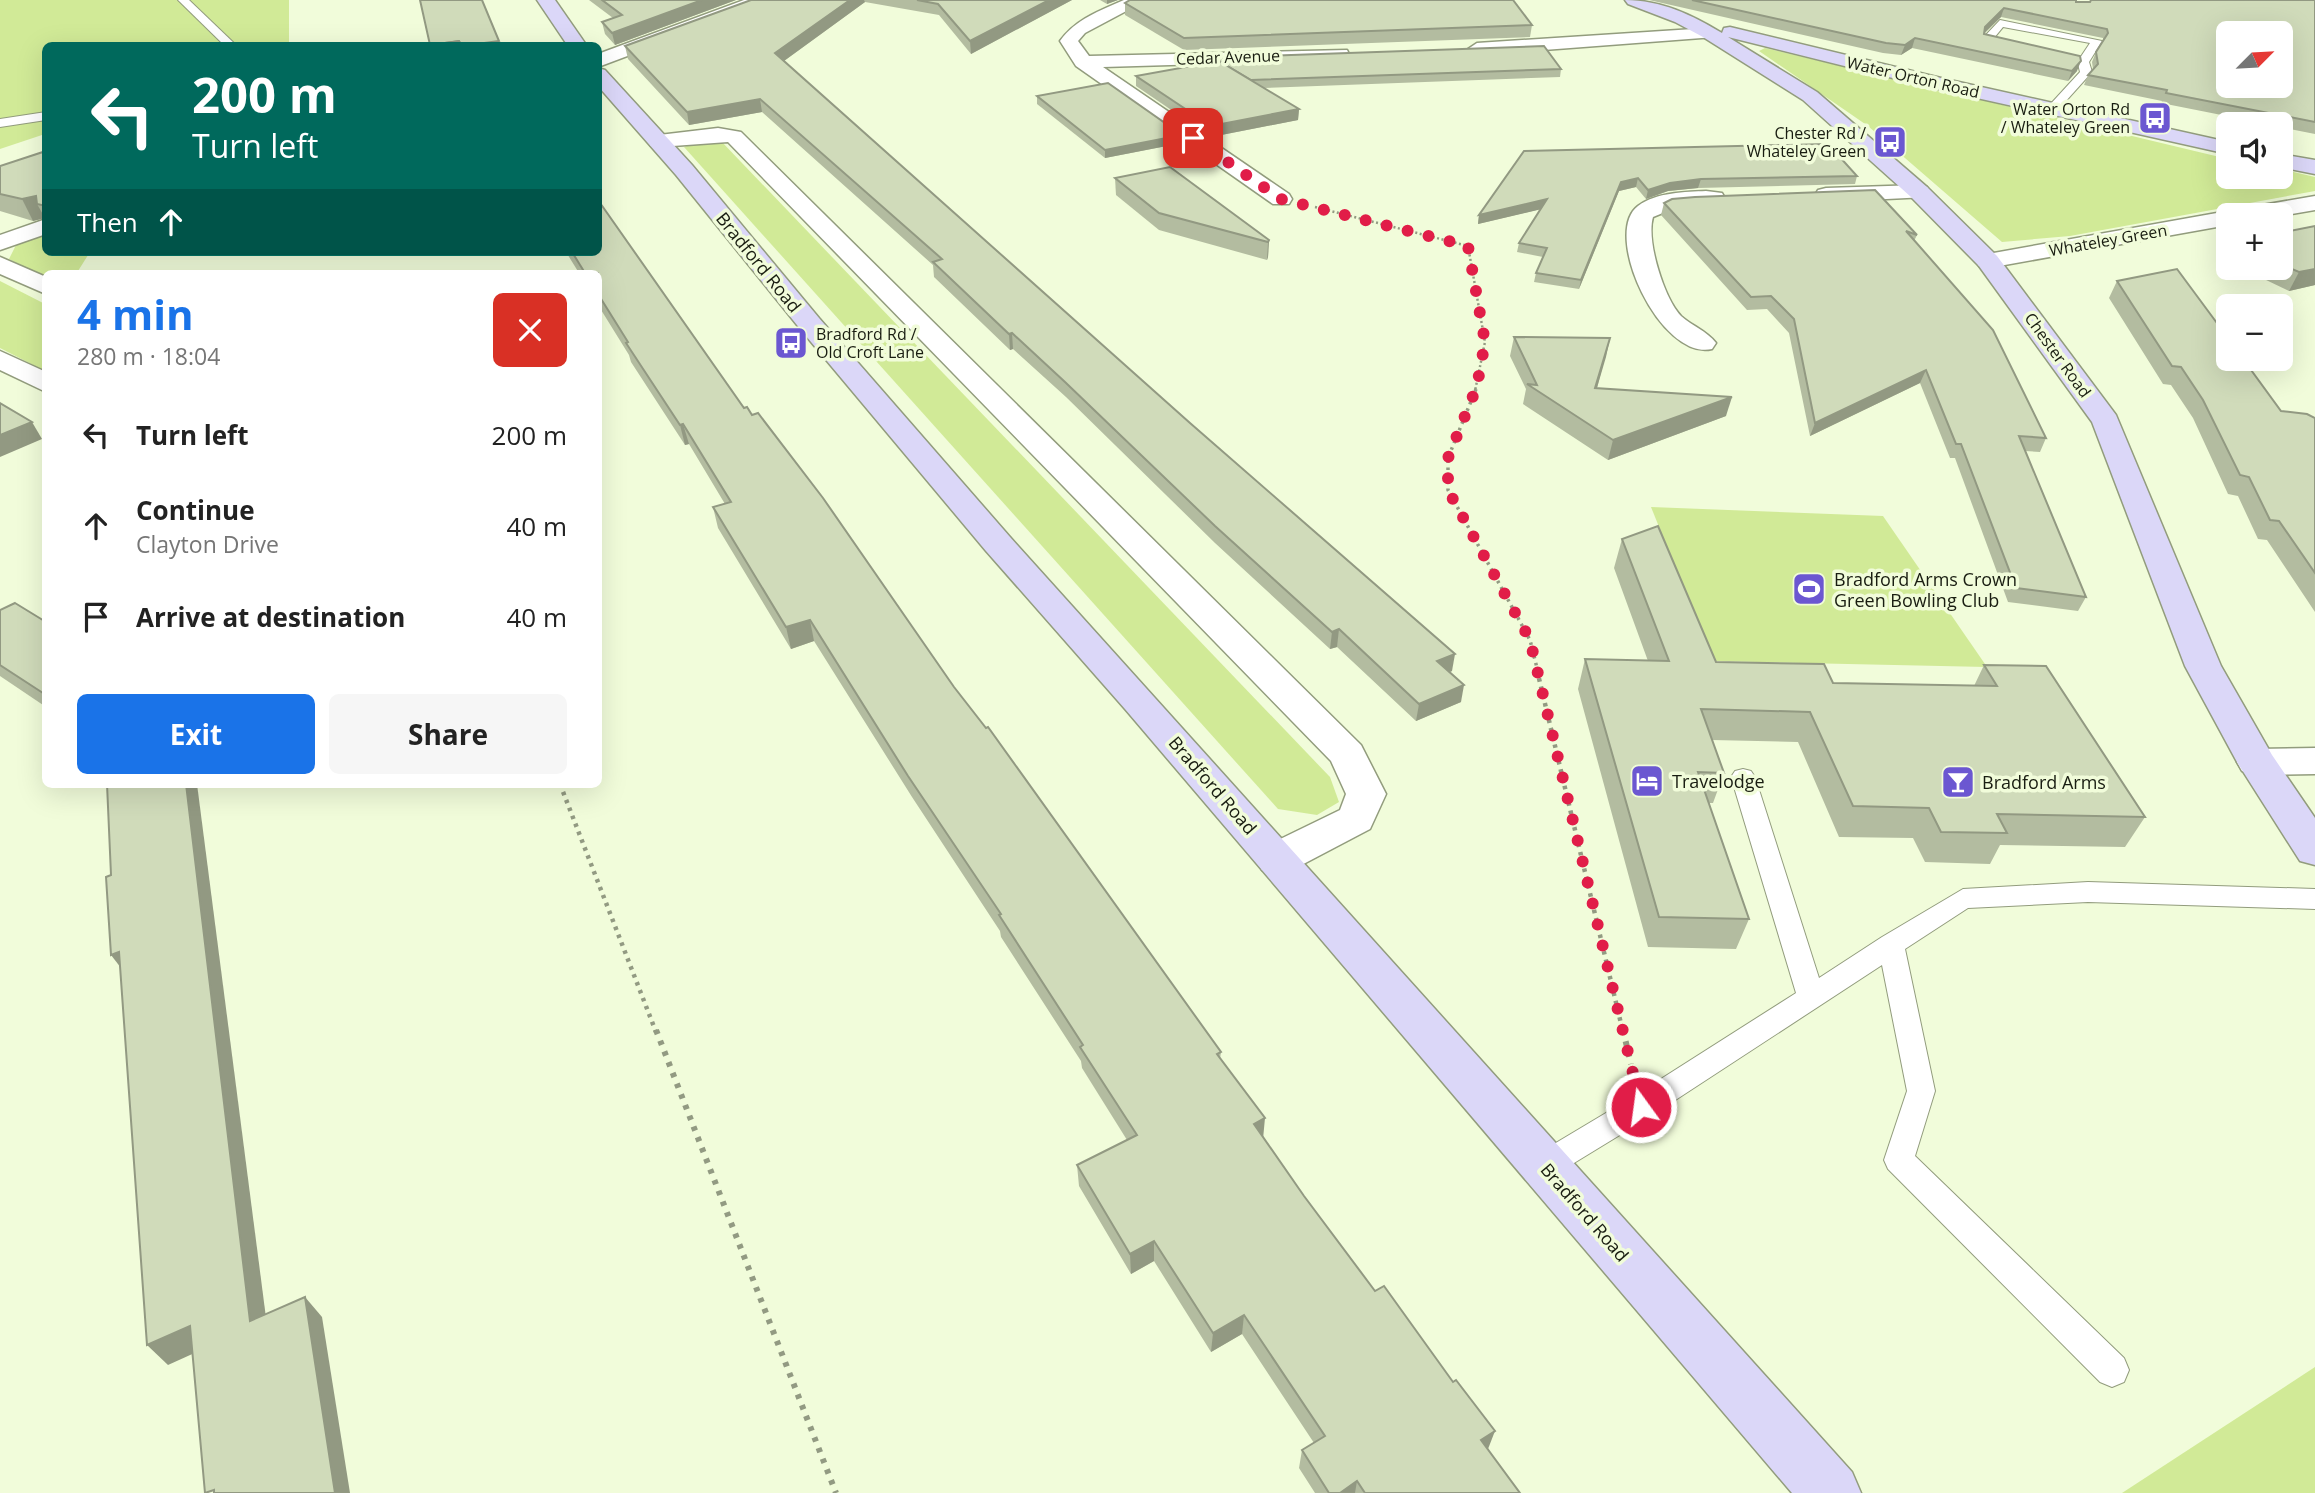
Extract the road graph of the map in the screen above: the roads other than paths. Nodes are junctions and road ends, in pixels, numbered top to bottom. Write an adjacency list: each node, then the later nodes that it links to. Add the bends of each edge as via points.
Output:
1 (183, 0): 8 (lane)
2 (546, 0): 9 (main road)
3 (760, 0): 14 (street)
4 (1138, 0): 15 (street, via 1079,29 1069,41)
5 (1634, 0): 6 (main road, Chester Road)
6 (1681, 18): 7 (main road, Chester Road); 18 (main road, Water Orton Road)
7 (1709, 33): 11 (street); 25 (main road, Chester Road, via 1810,96)
8 (228, 42)
9 (575, 42)
10 (2027, 49): 16 (lane, via 1987,40 2000,23 2097,41)
11 (1459, 50)
12 (2041, 52): 16 (lane)
13 (1362, 53): 15 (street, Cedar Avenue)
14 (602, 59)
15 (1083, 62): 28 (street)
16 (2084, 62): 18 (lane, via 2086,72)
17 (602, 78): 21 (main road, Bradford Road)
18 (2052, 109): 22 (main road, Water Orton Road)
19 (42, 117): 20 (lane)
20 (0, 123)
21 (659, 141): 44 (main road, Bradford Road, via 998,544); 44 (street, via 734,136 1347,754 1366,794 1356,819)
22 (2216, 145)
23 (2293, 163): 24 (main road)
24 (2315, 167)
25 (1919, 192): 26 (street); 34 (main road, Chester Road)
26 (1809, 195)
27 (1741, 197): 37 (street, via 1671,203 1641,217 1639,233 1653,292 1669,319)
28 (1281, 199)
29 (2315, 203): 30 (street)
30 (2293, 207)
31 (2216, 220): 34 (street, Whateley Green)
32 (42, 227): 33 (street)
33 (0, 243)
34 (1989, 261): 41 (main road, Chester Road, via 2106,421 2203,666)
35 (0, 264): 36 (street)
36 (42, 286)
37 (1702, 343)
38 (0, 359): 39 (street)
39 (42, 382)
40 (2315, 761): 41 (street)
41 (2256, 762): 43 (main road, Chester Road)
42 (1743, 777): 47 (lane)
43 (2315, 850)
44 (1277, 859): 48 (main road, Bradford Road)
45 (2315, 899): 46 (lane, via 2088,892 1963,899)
46 (1891, 944): 47 (lane); 49 (lane, via 1922,1091 1899,1160)
47 (1811, 996): 48 (lane)
48 (1545, 1166): 50 (main road, Bradford Road)
49 (2112, 1370)
50 (1830, 1493)

